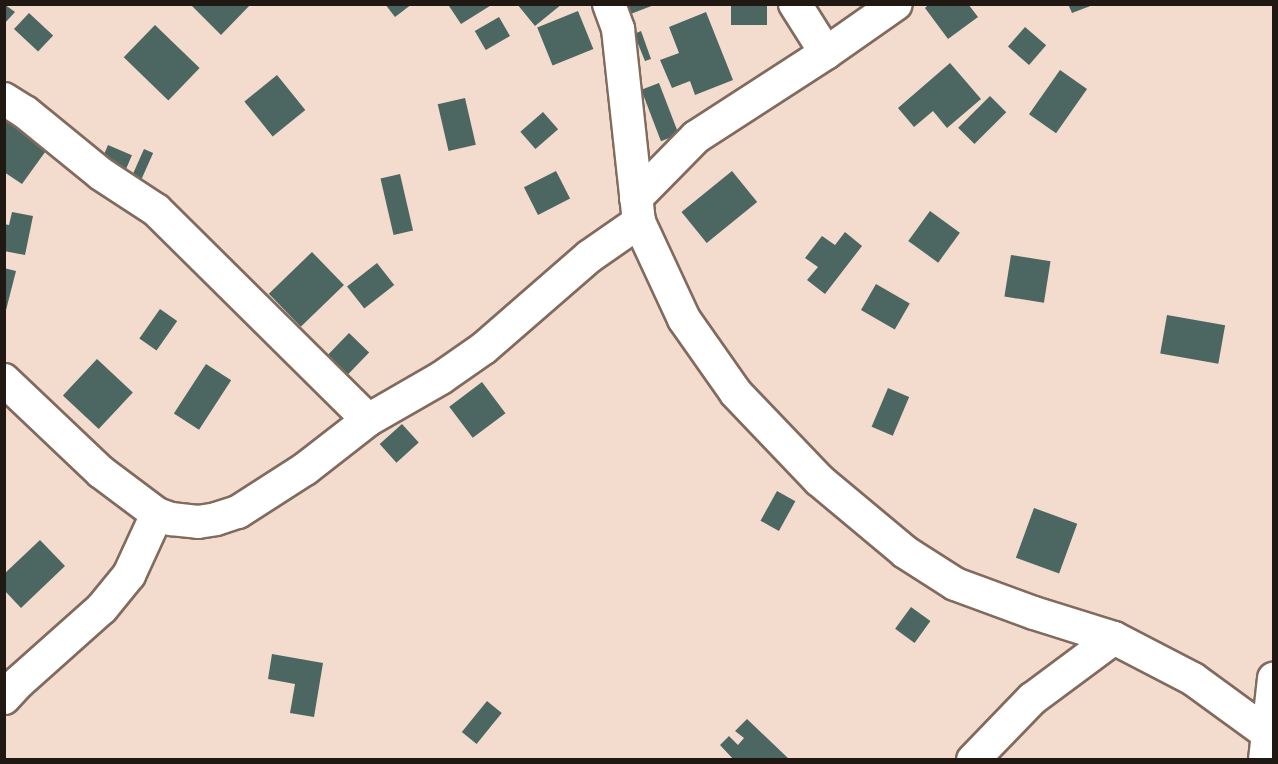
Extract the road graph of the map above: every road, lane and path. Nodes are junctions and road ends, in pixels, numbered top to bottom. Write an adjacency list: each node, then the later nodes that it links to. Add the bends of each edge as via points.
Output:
1 (609, 4): 6 (street, via 618,28)
2 (795, 4): 4 (street)
3 (896, 4): 4 (street)
4 (826, 53): 6 (street, via 696,136)
5 (4, 99): 8 (street, via 156,210)
6 (637, 210): 8 (street, via 484,348); 10 (street, via 684,318 736,393 819,480 905,552 955,584)
7 (4, 380): 9 (street, via 101,472)
8 (368, 420): 9 (street, via 305,469 238,512 198,522)
9 (157, 514): 12 (street, via 129,575 102,608)
10 (1114, 638): 13 (street, via 1193,679); 14 (street, via 1032,699)
11 (1274, 678): 13 (street)
12 (4, 698)
13 (1268, 743)
14 (973, 759)

